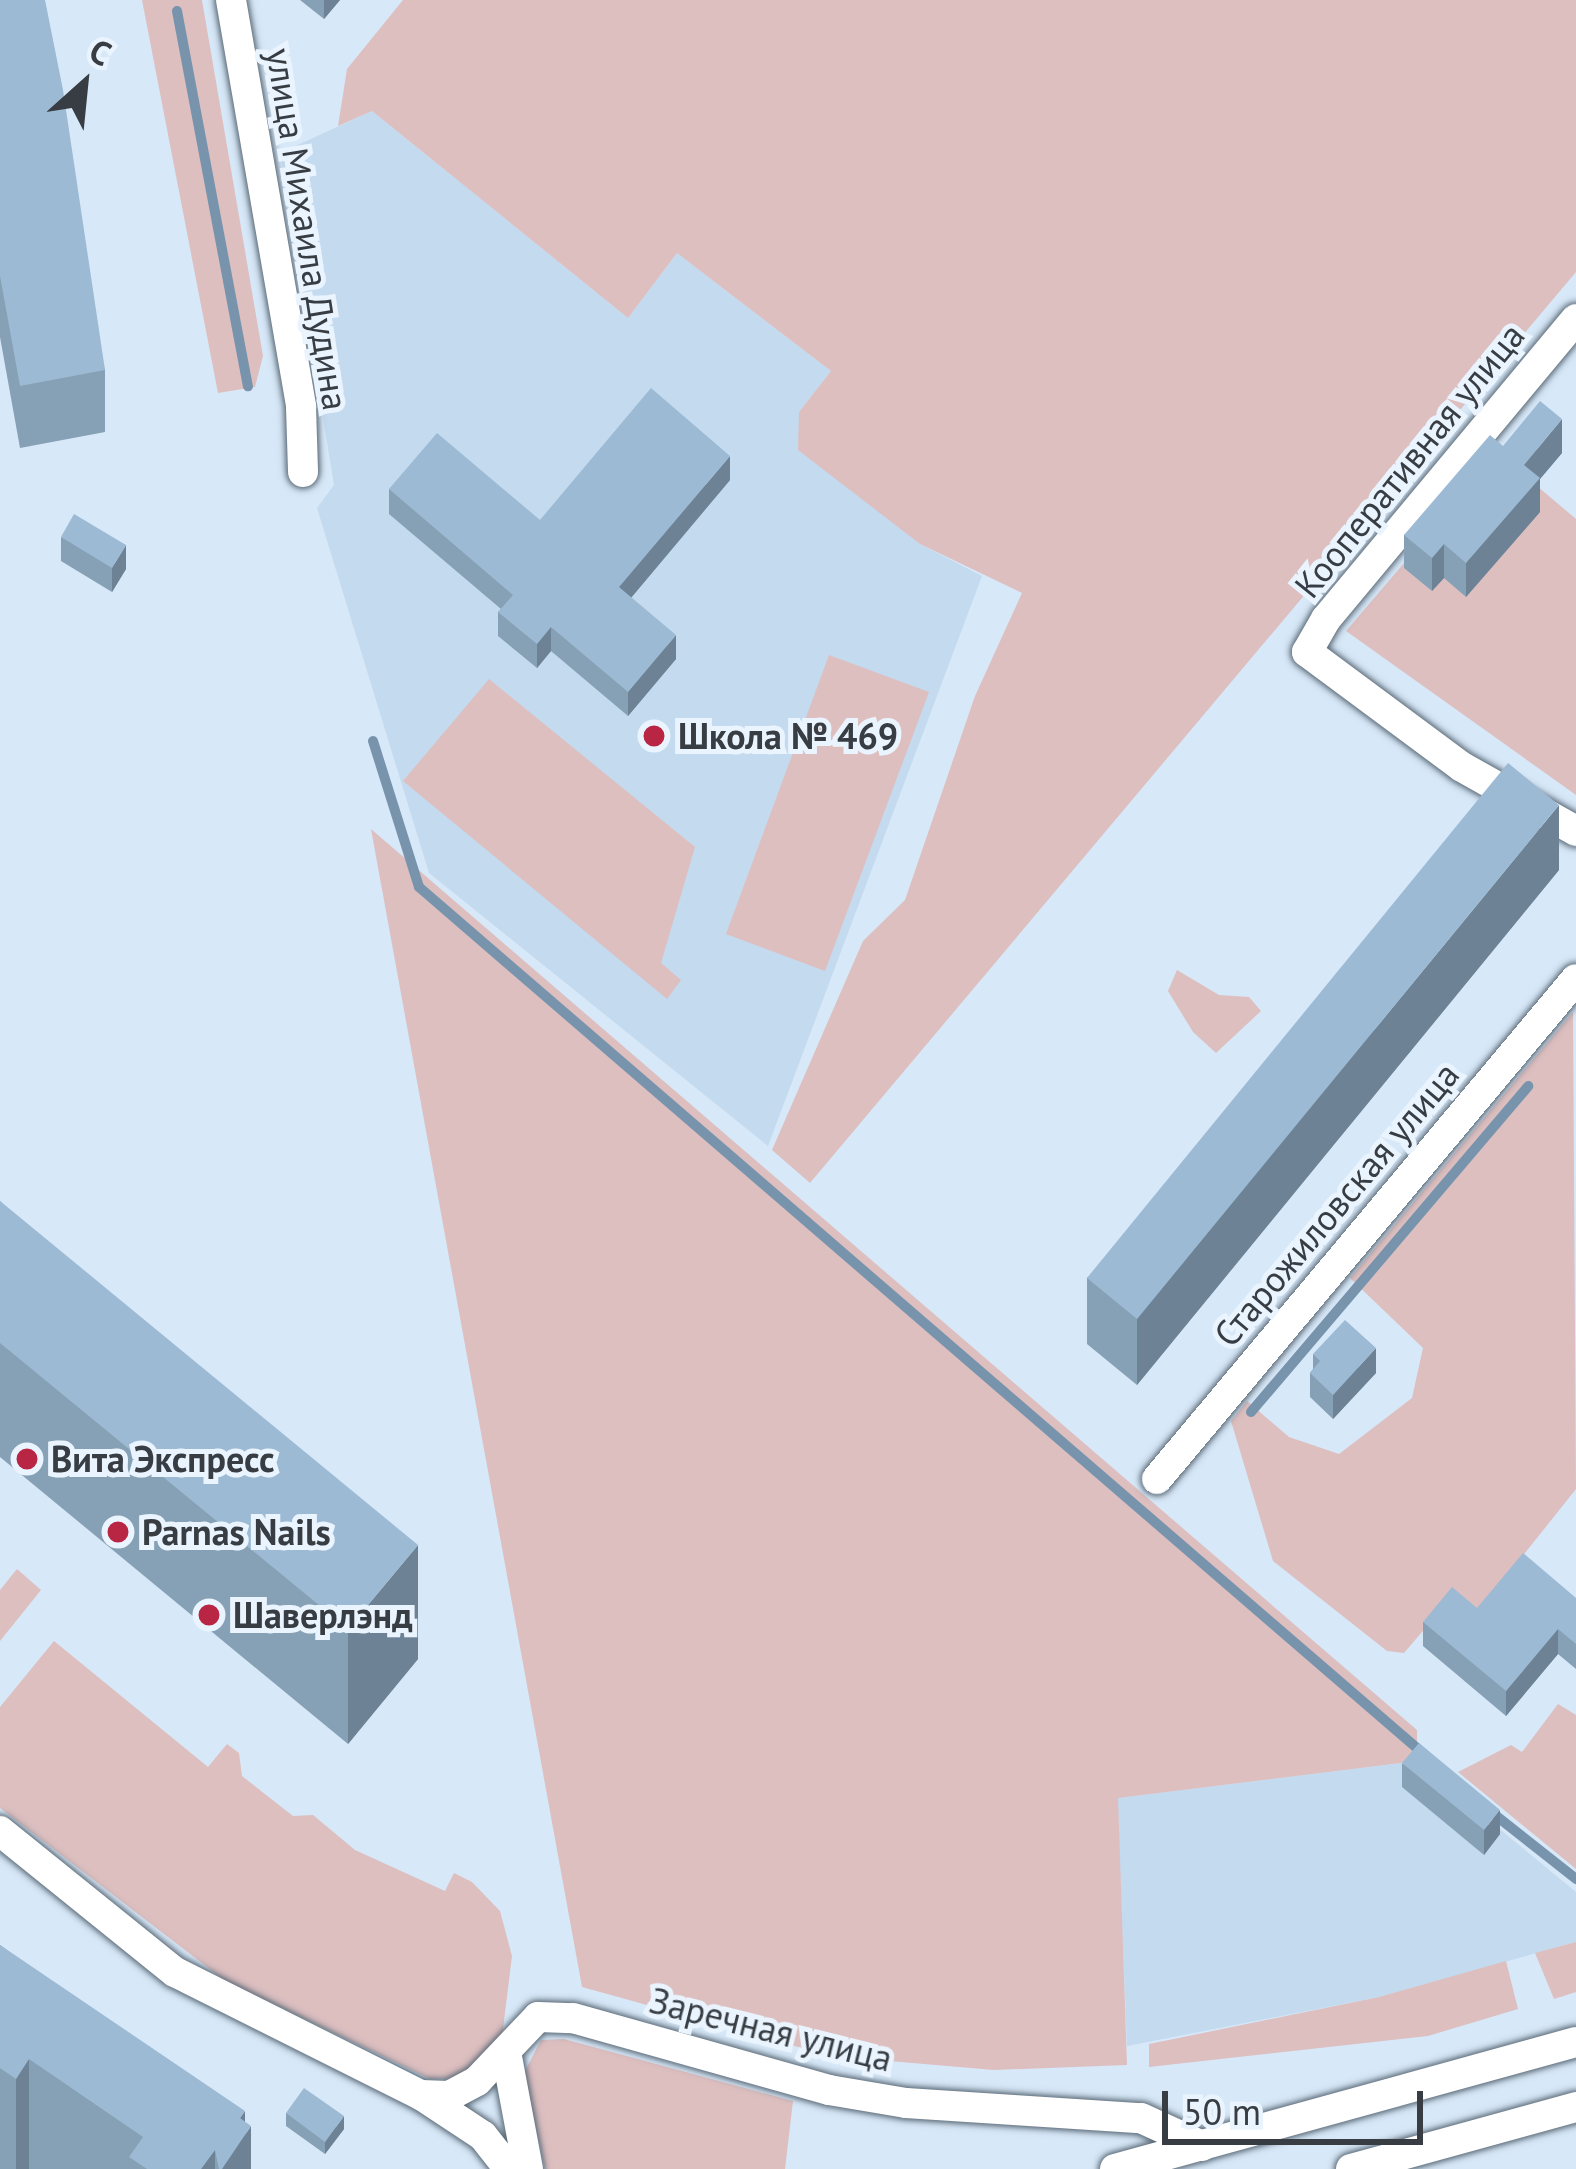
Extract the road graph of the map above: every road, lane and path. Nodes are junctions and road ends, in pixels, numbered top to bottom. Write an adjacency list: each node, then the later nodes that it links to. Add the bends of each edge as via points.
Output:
1 (231, 0): 3 (street, улица Михаила Дудина, via 301,407)
2 (1576, 320): 4 (street, Кооперативная улица, via 1326,619 1307,652 1462,767)
3 (303, 472)
4 (1576, 831)
5 (1576, 980): 6 (street, Старожиловская улица)
6 (1157, 1478)
7 (0, 1831): 10 (street, via 175,1972)
8 (1576, 2042): 12 (street)
9 (507, 2057): 10 (street, Заречная улица, via 449,2096); 12 (street, Заречная улица, via 538,2018 573,2018 829,2090 905,2103 1141,2118); 14 (street)
10 (421, 2095): 13 (street, via 483,2136)
11 (1576, 2107): 16 (street)
12 (1202, 2146): 15 (street)
13 (508, 2169)
14 (528, 2169)
15 (1115, 2169)
16 (1352, 2169)

